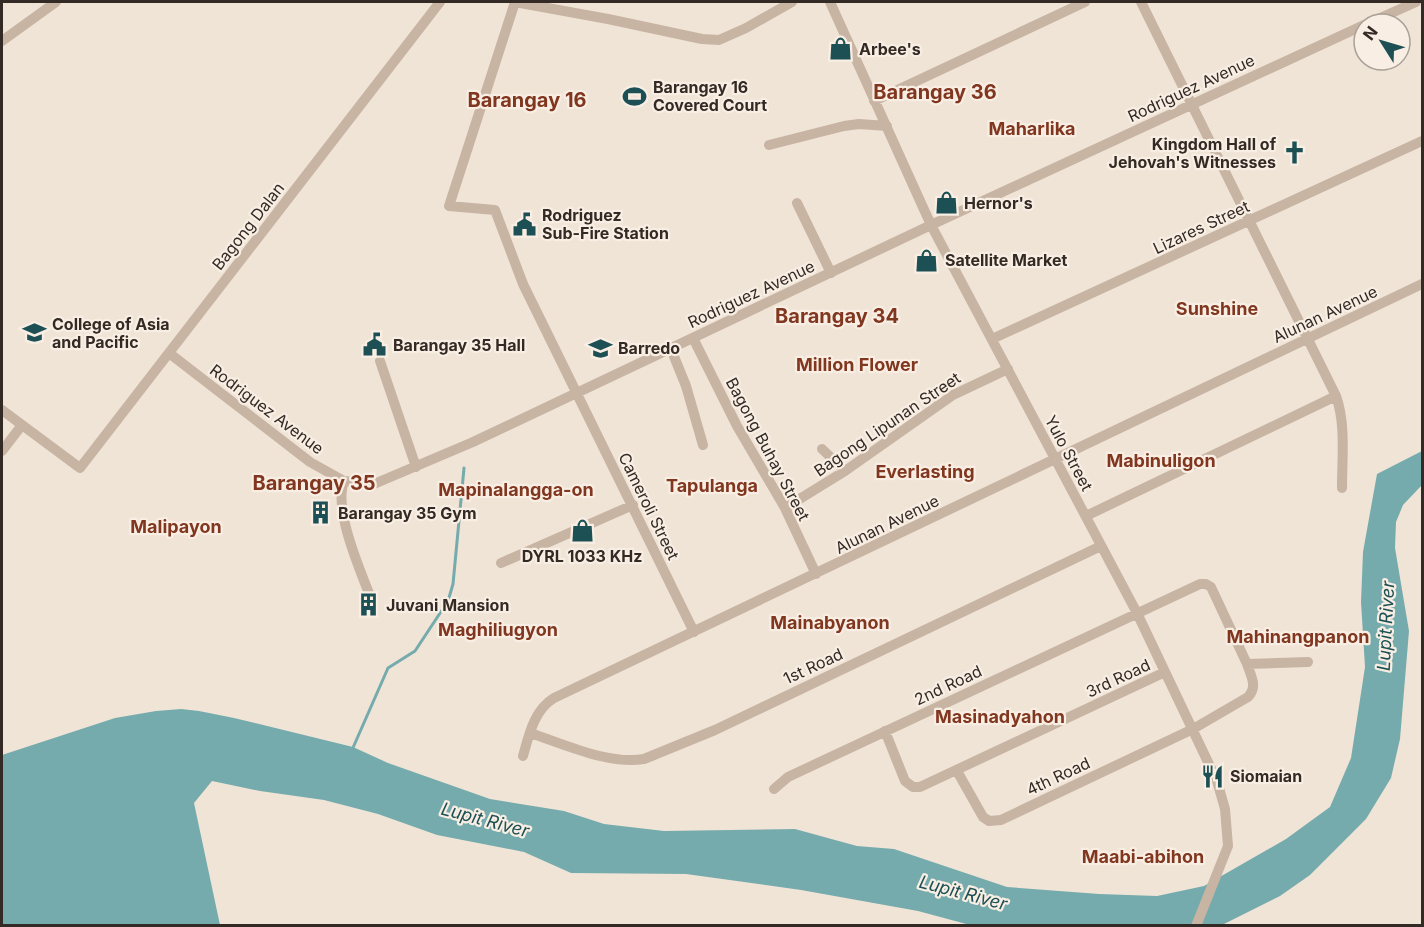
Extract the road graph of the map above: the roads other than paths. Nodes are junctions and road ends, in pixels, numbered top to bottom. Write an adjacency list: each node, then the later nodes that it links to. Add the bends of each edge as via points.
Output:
1 (56, 2): 11 (street)
2 (440, 2): 26 (street, Bagong Dalan)
3 (515, 2): 4 (street, via 718,40); 29 (street, Cameroli Street, via 449,206 495,210 523,284)
4 (792, 2)
5 (830, 2): 12 (street, Yulo Street)
6 (1085, 2): 12 (street)
7 (1141, 2): 13 (street)
8 (1416, 2): 9 (street, Rodriguez Avenue)
9 (1394, 12)
10 (1352, 31): 13 (street, Rodriguez Avenue)
11 (2, 41)
12 (874, 101): 14 (street, Yulo Street)
13 (1192, 105): 18 (street); 19 (street, Rodriguez Avenue)
14 (887, 126): 16 (street, via 844,126); 19 (street, Yulo Street)
15 (1422, 141): 18 (street, Lizares Street)
16 (769, 146)
17 (797, 203): 20 (street)
18 (1250, 222): 23 (street, Lizares Street); 24 (street)
19 (931, 225): 20 (street, Rodriguez Avenue); 23 (street, Yulo Street)
20 (831, 273): 22 (street, Rodriguez Avenue)
21 (1422, 284): 24 (street, Alunan Avenue)
22 (693, 338): 25 (street, Rodriguez Avenue); 42 (street, Bagong Buhay Street)
23 (992, 339): 28 (street, Yulo Street)
24 (1308, 339): 30 (street); 36 (street, Alunan Avenue)
25 (671, 349): 29 (street, Rodriguez Avenue); 33 (street)
26 (169, 352): 32 (street, Bagong Dalan, via 80,468); 39 (street, Rodriguez Avenue, via 310,462)
27 (380, 361): 37 (street)
28 (1008, 369): 36 (street, Yulo Street); 38 (street, Bagong Lipunan Street, via 953,395)
29 (576, 393): 37 (street, Rodriguez Avenue); 41 (street, Cameroli Street)
30 (1336, 396): 40 (street, via 1341,421); 43 (street)
31 (2, 410): 32 (street)
32 (21, 425): 35 (street)
33 (704, 445)
34 (822, 449): 38 (street)
35 (2, 451)
36 (1055, 459): 43 (street, Yulo Street); 46 (street, Alunan Avenue)
37 (416, 467): 39 (street, Rodriguez Avenue, via 374,484)
38 (845, 471): 42 (street, Bagong Lipunan Street)
39 (344, 481): 47 (street, via 343,516)
40 (1342, 488)
41 (633, 505): 45 (street); 49 (street, Cameroli Street)
42 (784, 508): 46 (street, Bagong Buhay Street)
43 (1086, 516): 44 (street, Yulo Street)
44 (1101, 546): 48 (street, Yulo Street); 55 (street, 1st Road, via 715,730 644,759 609,759)
45 (501, 563)
46 (816, 574): 49 (street, Alunan Avenue)
47 (372, 601)
48 (1137, 613): 51 (street, 2nd Road, via 1206,584 1211,587); 52 (street, Yulo Street); 54 (street, 2nd Road)
49 (694, 632): 55 (street, Alunan Avenue, via 548,702)
50 (1308, 662): 51 (street)
51 (1247, 664): 53 (street, 4th Road, via 1254,686 1252,693)
52 (1166, 672): 53 (street, Yulo Street); 57 (street, 3rd Road)
53 (1192, 729): 57 (street, 4th Road, via 995,822 983,817); 59 (street, Yulo Street, via 1217,781 1225,810 1228,846)
54 (885, 731): 57 (street, 3rd Road, via 910,786 920,787); 58 (street, 2nd Road, via 788,777)
55 (530, 733): 56 (street, Alunan Avenue)
56 (524, 756)
57 (957, 771)
58 (774, 789)
59 (1196, 926)

